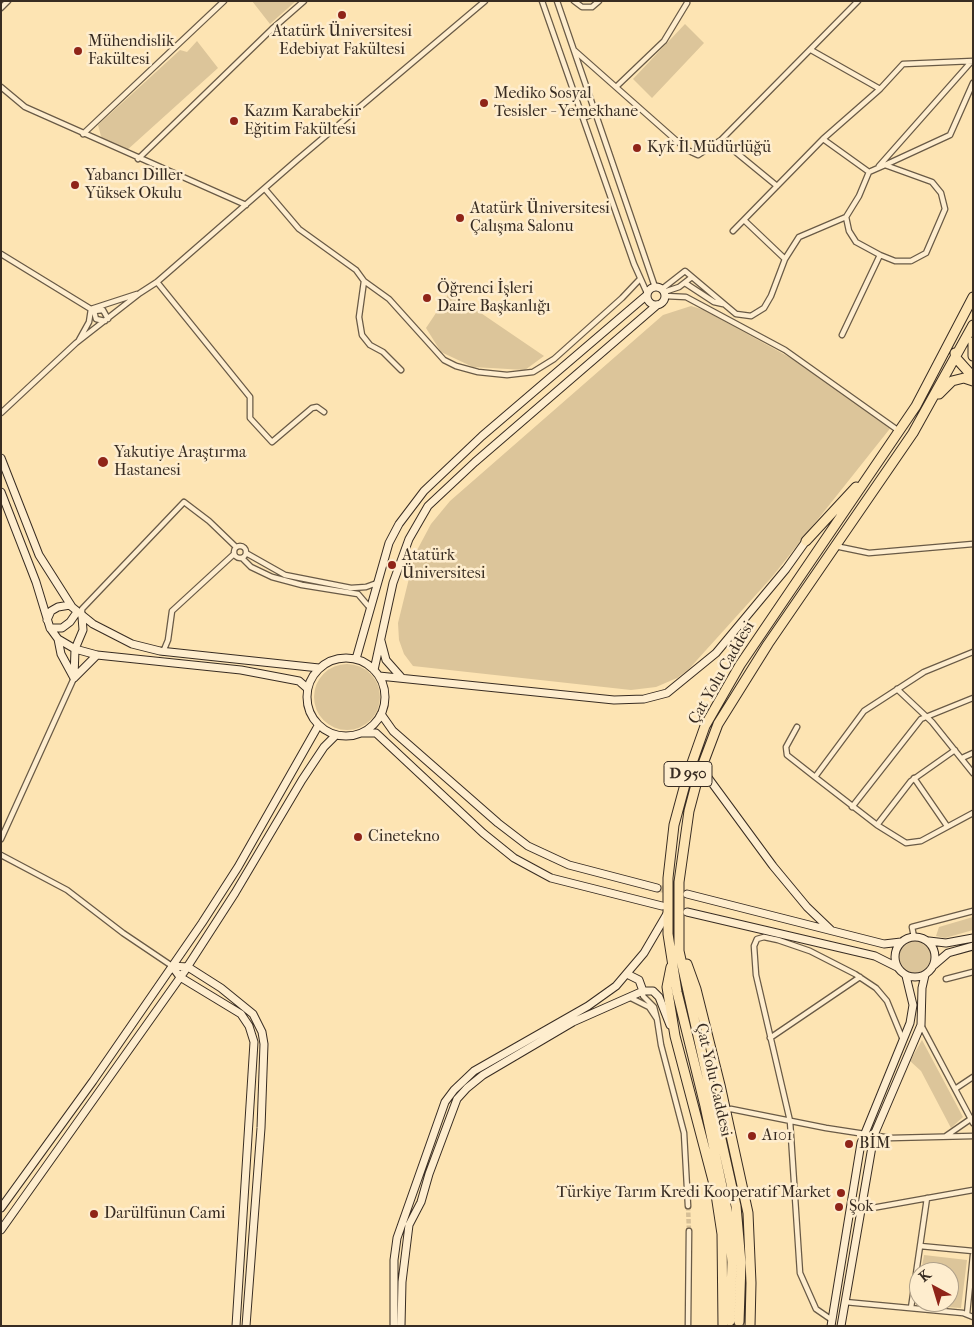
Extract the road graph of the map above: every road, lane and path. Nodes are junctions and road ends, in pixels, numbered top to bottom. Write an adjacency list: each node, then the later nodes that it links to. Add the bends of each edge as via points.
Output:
1 (8, 1): 11 (street)
2 (224, 1): 21 (street)
3 (304, 1): 24 (street)
4 (485, 1): 29 (street)
5 (542, 1): 20 (street)
6 (557, 1): 12 (street)
7 (574, 1): 8 (street, via 582,7 592,7)
8 (599, 1)
9 (858, 1): 13 (street)
10 (687, 3): 17 (street, via 664,41)
11 (1, 8)
12 (574, 50): 17 (street); 19 (street)
13 (812, 50): 18 (street); 23 (street)
14 (972, 61): 18 (street, via 903,64); 26 (street)
15 (973, 83): 25 (street, via 950,135)
16 (1, 87): 21 (street, via 25,107)
17 (616, 87): 23 (street, via 692,154 698,155)
18 (880, 89): 22 (street)
19 (596, 113): 20 (street); 31 (street)
20 (583, 118): 32 (street)
21 (83, 134): 24 (street)
22 (823, 139): 27 (street); 28 (street)
23 (721, 140): 28 (street)
24 (138, 158): 30 (street)
25 (885, 165): 26 (street); 37 (street, via 932,182 941,193 945,209 926,253 911,261 895,261)
26 (878, 167): 27 (street)
27 (869, 172): 33 (street)
28 (777, 186): 34 (street)
29 (265, 189): 30 (street); 41 (street, via 299,229 356,270)
30 (246, 205): 42 (street)
31 (628, 206): 32 (street); 44 (street)
32 (617, 212): 40 (street)
33 (846, 217): 37 (street, via 856,242); 38 (street, via 799,237)
34 (744, 220): 35 (street); 38 (street)
35 (733, 231)
36 (1, 254): 50 (street)
37 (880, 255): 53 (street)
38 (785, 259): 48 (street, via 764,308 752,316 740,316)
39 (692, 277): 43 (street); 44 (street, via 685,271); 48 (street)
40 (640, 279): 41 (street, via 554,359 533,372 508,375 478,372 444,360 390,298); 46 (street)
41 (364, 281): 59 (street, via 358,317 362,335)
42 (157, 282): 45 (street); 62 (street, via 250,397 250,418 272,442 312,408 317,407)
43 (685, 282): 44 (street); 48 (street, via 714,302)
44 (662, 291): 46 (main road); 49 (main road, via 662,302); 64 (street, via 686,297 785,350)
45 (140, 293): 50 (street); 51 (street)
46 (647, 294): 49 (main road, via 650,303); 75 (main road, via 482,436 424,491 389,543)
47 (973, 297): 54 (highway, Çat Yolu Caddesi / D 950)
48 (724, 304)
49 (657, 305): 82 (main road, via 428,506 409,539 393,583)
50 (93, 310): 51 (street, via 96,319); 51 (street, via 103,310); 56 (street)
51 (106, 320): 56 (street)
52 (973, 325): 58 (highway, Çat Yolu Caddesi / D 950)
53 (842, 335)
54 (952, 340): 58 (highway); 64 (highway, Çat Yolu Caddesi / D 950)
55 (973, 342): 57 (highway)
56 (76, 344): 63 (street)
57 (973, 356)
58 (956, 358): 60 (highway); 61 (highway, Çat Yolu Caddesi / D 950)
59 (401, 370)
60 (973, 379): 61 (highway, via 952,381)
61 (932, 401): 70 (highway, Çat Yolu Caddesi / D 950)
62 (324, 412)
63 (1, 413)
64 (900, 432): 66 (highway, Çat Yolu Caddesi / D 950)
65 (1, 458): 76 (main road, via 39,555)
66 (873, 468): 68 (highway); 117 (highway, Çat Yolu Caddesi / D 950, via 740,665 706,726 674,825)
67 (1, 492): 79 (main road)
68 (806, 541): 91 (main road, via 716,653 667,692 644,699 614,700)
69 (973, 544): 70 (street, via 869,553)
70 (835, 546): 105 (highway, Çat Yolu Caddesi / D 950, via 718,724)
71 (236, 547): 72 (street, via 242,546); 73 (street); 78 (street, via 184,502)
72 (246, 553): 74 (street); 75 (street, via 286,575 351,588)
73 (234, 554): 74 (street); 84 (street, via 172,611)
74 (242, 558): 77 (street, via 272,577 358,594)
75 (377, 583): 77 (main road)
76 (70, 605): 78 (main road); 79 (main road, via 58,607)
77 (370, 608): 87 (main road)
78 (80, 612): 80 (main road, via 62,628); 83 (main road, via 83,630); 84 (main road, via 132,644)
79 (47, 620): 80 (main road)
80 (50, 628): 81 (main road)
81 (58, 638): 83 (main road); 92 (main road, via 61,654)
82 (380, 639): 89 (main road); 91 (main road, via 386,660)
83 (75, 648): 86 (main road); 92 (main road)
84 (164, 652): 88 (main road)
85 (973, 652): 94 (street, via 924,672)
86 (97, 655): 92 (main road); 93 (main road, via 251,671 299,681)
87 (356, 659): 88 (main road, via 337,659); 89 (main road)
88 (319, 668): 93 (main road)
89 (374, 670): 90 (main road)
90 (379, 676): 91 (main road); 96 (main road, via 385,693)
91 (401, 677)
92 (74, 678): 113 (street)
93 (307, 688): 98 (main road, via 306,704)
94 (897, 689): 97 (street); 107 (street, via 860,715)
95 (973, 698): 97 (street)
96 (381, 714): 100 (main road); 115 (main road, via 393,731 528,846 569,865)
97 (927, 716): 102 (street); 109 (street, via 919,721)
98 (318, 726): 101 (main road); 128 (main road, via 238,867)
99 (797, 727): 107 (street, via 786,747 787,754)
100 (363, 733): 101 (main road); 117 (main road, via 376,734 514,858 551,878)
101 (335, 736): 129 (main road, via 302,780)
102 (956, 750): 104 (street); 108 (street)
103 (973, 753): 104 (street)
104 (962, 758): 106 (street)
105 (701, 768): 120 (main road, via 784,879); 123 (highway, Çat Yolu Caddesi / D 950, via 689,811 678,882)
106 (973, 773)
107 (815, 777): 109 (street)
108 (914, 778): 111 (street); 112 (street)
109 (852, 806): 111 (street)
110 (973, 813): 112 (street)
111 (877, 825): 112 (street, via 911,844)
112 (947, 826)
113 (1, 839)
114 (1, 854): 128 (street, via 67,890)
115 (657, 888)
116 (687, 894): 120 (main road)
117 (665, 909): 127 (highway, Çat Yolu Caddesi / D 950); 136 (main road, via 644,954)
118 (973, 911): 121 (street, via 912,927)
119 (687, 912): 131 (main road, via 875,956)
120 (833, 932): 125 (main road, via 884,944)
121 (914, 937): 124 (main road); 125 (main road)
122 (973, 938): 124 (main road, via 937,943)
123 (679, 941): 148 (highway, via 696,989); 175 (highway, Çat Yolu Caddesi / D 950, via 736,1206 740,1263)
124 (928, 941): 130 (main road, via 935,953)
125 (901, 942): 131 (main road, via 894,954)
126 (973, 946): 130 (main road, via 948,953)
127 (672, 962): 143 (highway, via 667,987); 175 (highway, Çat Yolu Caddesi / D 950, via 728,1215 732,1262)
128 (172, 966): 129 (main road); 135 (main road); 162 (main road)
129 (188, 966): 135 (main road); 179 (main road, via 253,1014 264,1044)
130 (934, 966): 133 (main road)
131 (897, 967): 134 (main road)
132 (973, 972): 138 (street)
133 (925, 975): 134 (main road); 142 (main road)
134 (906, 976): 145 (main road, via 913,1005)
135 (180, 977): 164 (main road); 178 (main road, via 241,1014 254,1042)
136 (625, 977): 139 (main road, via 639,980); 140 (main road, via 621,985); 156 (main road, via 588,1006 492,1059 454,1090 445,1102)
137 (860, 977): 144 (street); 144 (street, via 810,951 778,940 757,939 754,946 756,975); 145 (street, via 876,988 886,1002)
138 (946, 979)
139 (642, 991): 140 (main road); 141 (street, via 654,1007); 143 (main road, via 653,991 659,997)
140 (628, 996): 141 (street, via 649,1008); 157 (main road, via 573,1022 483,1075 467,1088 457,1099 428,1174)
141 (657, 1019): 161 (street, via 684,1133)
142 (921, 1025): 147 (street); 152 (main road)
143 (675, 1036): 175 (highway, via 715,1188 722,1234)
144 (770, 1038): 150 (street)
145 (903, 1040): 151 (main road)
146 (973, 1077): 147 (street)
147 (955, 1089): 149 (street)
148 (726, 1110): 150 (street); 177 (highway, via 748,1213)
149 (972, 1120): 153 (street)
150 (790, 1121): 151 (street); 176 (street, via 800,1273 816,1309)
151 (864, 1133): 152 (street); 176 (main road)
152 (874, 1135): 153 (street, via 908,1139); 163 (main road)
153 (946, 1136): 154 (street)
154 (973, 1136)
155 (973, 1190): 158 (street)
156 (412, 1192): 157 (main road); 159 (main road)
157 (423, 1197): 160 (main road)
158 (927, 1198): 163 (street); 166 (street)
159 (409, 1202): 160 (main road); 180 (main road, via 397,1238 394,1260)
160 (419, 1206): 181 (main road, via 409,1225 405,1245)
161 (688, 1206)
162 (1, 1208)
163 (860, 1210): 170 (main road)
164 (1, 1230)
165 (689, 1231): 182 (street)
166 (920, 1246): 167 (street); 169 (street)
167 (973, 1251)
168 (973, 1255): 173 (street)
169 (918, 1262)
170 (845, 1302): 171 (street); 183 (main road)
171 (909, 1308)
172 (948, 1312): 173 (street)
173 (967, 1314): 174 (street)
174 (973, 1317)
175 (727, 1323)
176 (831, 1323)
177 (750, 1324)
178 (236, 1326)
179 (246, 1326)
180 (394, 1326)
181 (401, 1326)
182 (688, 1326)
183 (841, 1326)

